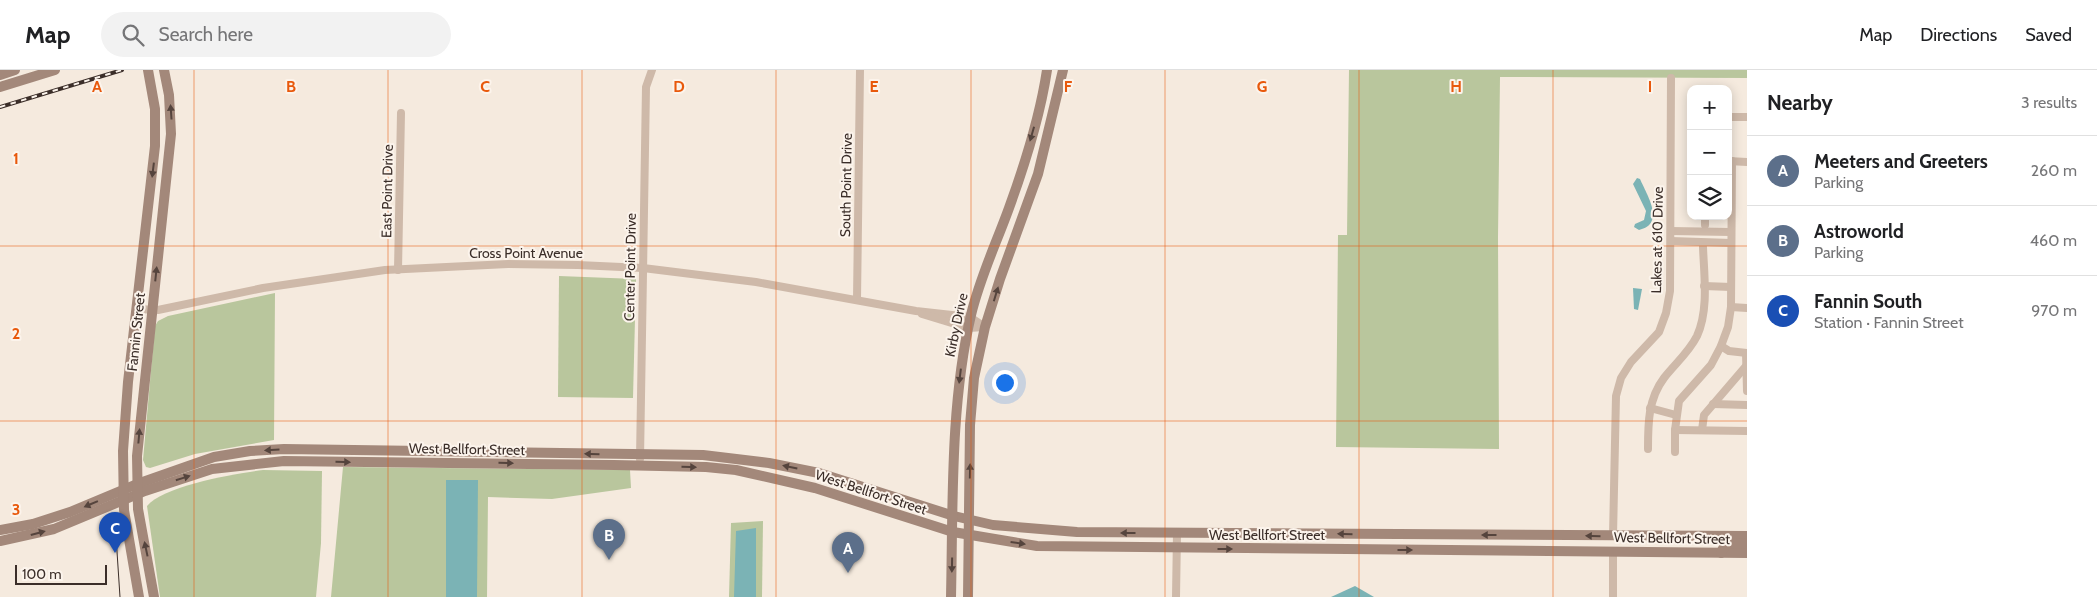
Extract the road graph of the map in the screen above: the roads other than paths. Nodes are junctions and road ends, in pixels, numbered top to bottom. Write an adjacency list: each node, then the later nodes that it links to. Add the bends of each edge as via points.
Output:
1 (15, 70): 9 (main road)
2 (55, 70): 11 (main road)
3 (148, 70): 17 (main road, Fannin Street)
4 (164, 70): 18 (main road, Fannin Street, one-way to 4)
5 (652, 70): 33 (street, Center Point Drive, via 646,87)
6 (860, 70): 37 (street, South Point Drive)
7 (1047, 70): 12 (main road, Kirby Drive)
8 (1063, 70): 14 (main road, Kirby Drive)
9 (0, 75)
10 (1672, 78): 28 (street, Lakes at 610 Drive)
11 (0, 87)
12 (1038, 112): 14 (main road); 23 (main road, Kirby Drive, one-way to 23)
13 (401, 113): 34 (street, East Point Drive)
14 (1054, 116): 25 (main road, Kirby Drive)
15 (1732, 117): 16 (street)
16 (1747, 117)
17 (156, 133): 18 (main road); 22 (main road, Fannin Street, one-way to 22)
18 (171, 134): 24 (main road, Fannin Street)
19 (1732, 161): 20 (street)
20 (1747, 162)
21 (1730, 175): 29 (street)
22 (148, 210): 24 (main road); 40 (main road, Fannin Street)
23 (1009, 210): 25 (main road); 42 (main road, Kirby Drive, via 980,278)
24 (163, 211): 41 (main road, Fannin Street, one-way to 24)
25 (1024, 214): 43 (main road, Kirby Drive, one-way to 25)
26 (1705, 220): 27 (street)
27 (1704, 228): 28 (street); 29 (street); 32 (street)
28 (1671, 231): 30 (street, Lakes at 610 Drive)
29 (1731, 232): 31 (street)
30 (1670, 241): 32 (street); 75 (street, Lakes at 610 Drive, via 1670,291 1666,313 1659,332 1621,378 1616,396)
31 (1731, 243): 32 (street); 36 (street)
32 (1703, 245): 35 (street)
33 (643, 268): 34 (street, Cross Point Avenue, via 508,264); 37 (street, Cross Point Avenue, via 756,282); 57 (street, Center Point Drive)
34 (398, 270): 41 (street, Cross Point Avenue, via 263,288)
35 (1704, 286): 36 (street); 50 (street, via 1697,336 1663,379)
36 (1731, 287): 38 (street)
37 (857, 300): 42 (street, Cross Point Avenue)
38 (1730, 307): 39 (street); 44 (street, via 1728,327)
39 (1747, 308)
40 (137, 309): 41 (street, Cross Point Avenue); 63 (main road, Fannin Street, via 126,409)
41 (152, 311): 61 (main road, Fannin Street, one-way to 41, via 138,441)
42 (969, 322): 43 (street, Cross Point Avenue); 62 (main road, Kirby Drive, one-way to 62, via 956,411)
43 (985, 327): 66 (main road, Kirby Drive, one-way to 43, via 970,425 974,378)
44 (1721, 346): 45 (street, via 1729,351); 51 (street, via 1711,365 1679,401)
45 (1746, 353): 46 (street)
46 (1746, 366): 47 (street); 48 (street)
47 (1747, 391)
48 (1713, 404): 49 (street); 53 (street, via 1704,415)
49 (1747, 405)
50 (1650, 408): 51 (street); 55 (street)
51 (1676, 415): 52 (street)
52 (1675, 430): 53 (street); 56 (street)
53 (1702, 430): 54 (street)
54 (1747, 431)
55 (1648, 449)
56 (1675, 452)
57 (640, 454): 58 (street, Center Point Drive); 59 (main road, West Bellfort Street, one-way to 57, via 739,458); 61 (main road, West Bellfort Street, one-way to 61, via 250,451 214,457)
58 (640, 466): 60 (main road, West Bellfort Street, one-way to 60, via 736,470); 61 (main road, West Bellfort Street, one-way to 58, via 212,469 284,461)
59 (818, 473): 60 (main road); 64 (main road, West Bellfort Street)
60 (815, 488): 68 (main road, West Bellfort Street)
61 (137, 489): 63 (main road, West Bellfort Street); 90 (main road, Fannin Street, one-way to 61)
62 (954, 491): 64 (main road, via 946,504); 65 (main road, Kirby Drive)
63 (123, 495): 67 (main road, West Bellfort Street, one-way to 67, via 52,518); 78 (main road, West Bellfort Street, one-way to 63, via 54,528); 89 (main road, Fannin Street)
64 (928, 508): 65 (main road, West Bellfort Street)
65 (954, 516): 66 (main road, West Bellfort Street); 68 (main road, Kirby Drive)
66 (969, 520): 69 (main road, West Bellfort Street, via 1014,528); 72 (main road, Kirby Drive)
67 (0, 530)
68 (953, 532): 72 (main road, West Bellfort Street); 91 (main road, Kirby Drive, one-way to 91)
69 (1077, 532): 70 (main road, West Bellfort Street, one-way to 69); 80 (main road)
70 (1177, 533): 71 (main road, West Bellfort Street); 81 (street)
71 (1283, 534): 73 (main road, West Bellfort Street, one-way to 71); 82 (main road)
72 (970, 535): 80 (main road, West Bellfort Street, one-way to 80, via 1037,546); 92 (main road, Kirby Drive)
73 (1372, 535): 74 (main road, West Bellfort Street); 83 (main road)
74 (1464, 535): 75 (main road, West Bellfort Street, one-way to 74); 84 (main road)
75 (1613, 536): 76 (main road, West Bellfort Street); 85 (main road, via 1604,547 1576,547)
76 (1667, 536): 77 (main road, West Bellfort Street); 86 (main road, via 1658,542 1623,543)
77 (1747, 536)
78 (0, 541)
79 (1747, 544): 87 (main road, via 1729,543)
80 (1075, 548): 81 (main road, West Bellfort Street)
81 (1176, 548): 82 (main road, West Bellfort Street, one-way to 82); 93 (street)
82 (1283, 549): 83 (main road, West Bellfort Street)
83 (1372, 550): 84 (main road, West Bellfort Street, one-way to 84)
84 (1464, 550): 85 (main road, West Bellfort Street)
85 (1572, 551): 86 (main road, West Bellfort Street)
86 (1613, 552): 87 (main road, West Bellfort Street); 94 (street)
87 (1721, 553): 88 (main road, West Bellfort Street)
88 (1747, 553)
89 (139, 597)
90 (154, 597)
91 (951, 597)
92 (968, 597)
93 (1176, 597)
94 (1613, 597)

